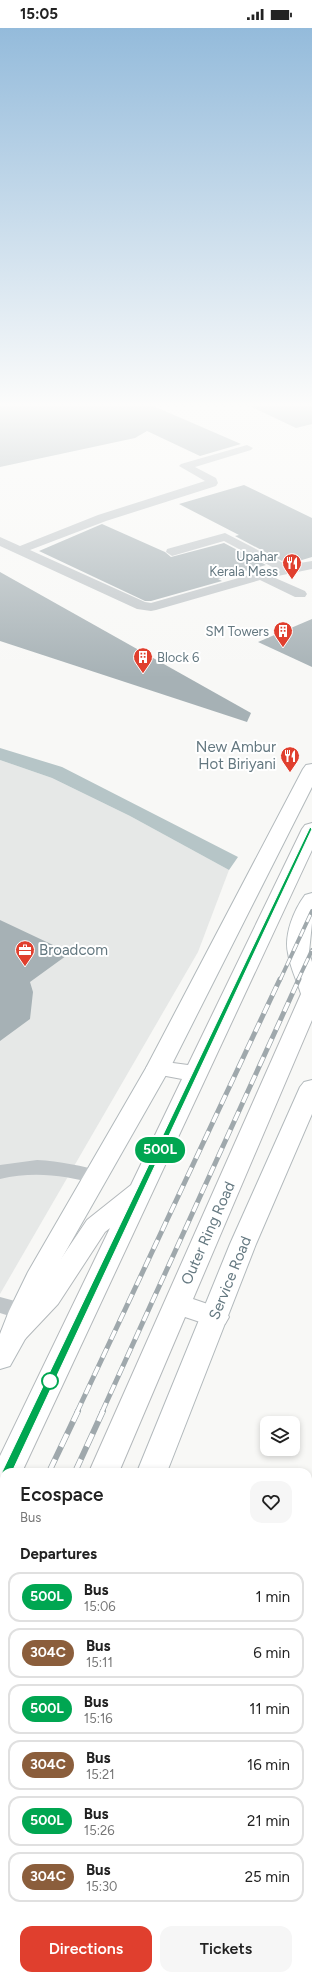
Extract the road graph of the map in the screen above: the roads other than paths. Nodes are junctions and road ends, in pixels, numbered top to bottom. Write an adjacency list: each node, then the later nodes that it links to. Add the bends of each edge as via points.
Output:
1 (171, 496): 3 (street, via 102,518)
2 (0, 541): 3 (street)
3 (20, 550): 7 (street, via 142,606 161,605)
4 (172, 552): 6 (street, via 225,537)
5 (312, 565): 6 (street)
6 (285, 569): 7 (street)
7 (263, 577): 8 (street)
8 (300, 594)
9 (312, 769): 13 (main road)
10 (312, 829): 14 (main road)
11 (312, 898): 12 (main road, via 300,927 298,952)
12 (312, 994): 19 (main road, Outer Ring Road)
13 (158, 1068): 14 (main road); 17 (main road)
14 (196, 1074): 18 (main road)
15 (312, 1087): 21 (main road, Service Road, via 243,1244)
16 (0, 1172): 17 (street, via 21,1168 62,1168)
17 (97, 1176): 20 (main road)
18 (142, 1188): 20 (main road, via 96,1226 49,1297); 23 (main road)
19 (177, 1304): 21 (main road); 24 (main road, Outer Ring Road)
20 (12, 1316): 22 (main road)
21 (215, 1317): 25 (main road, Service Road)
22 (0, 1359)
23 (9, 1468)
24 (106, 1468)
25 (154, 1468)

